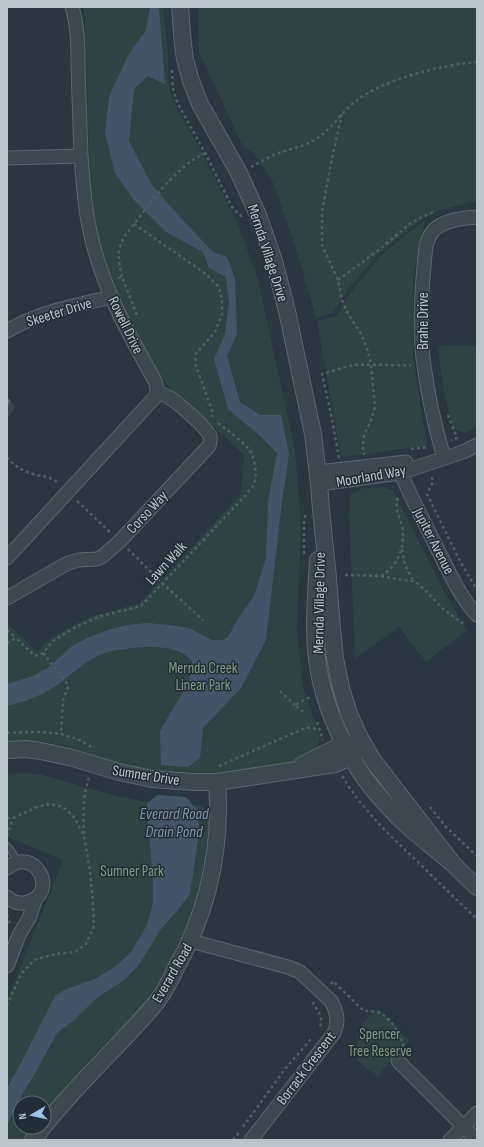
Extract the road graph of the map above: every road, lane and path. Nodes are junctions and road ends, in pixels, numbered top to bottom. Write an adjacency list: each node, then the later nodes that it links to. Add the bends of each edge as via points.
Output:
1 (72, 7): 4 (street, Rowell Drive)
2 (79, 7): 4 (street, Rowell Drive)
3 (180, 7): 33 (street, Mernda Village Drive, via 185,59 191,81 200,104 249,192 267,238 298,363 313,434)
4 (77, 34): 10 (street, Rowell Drive)
5 (477, 62): 7 (path, via 436,68 382,86 354,102)
6 (172, 65): 8 (path, via 172,88 177,102)
7 (342, 114): 9 (path, via 311,142); 17 (path, via 322,212 322,245)
8 (205, 152): 13 (path, via 232,207); 15 (path, via 172,177)
9 (279, 153)
10 (81, 156): 11 (street); 18 (street, Rowell Drive, via 90,230 96,256)
11 (7, 158)
12 (477, 217): 14 (street)
13 (244, 223)
14 (442, 223): 17 (path, via 433,212 412,222); 20 (street, Brahe Drive, via 428,237 426,250 421,299)
15 (134, 224): 16 (path, via 121,242 118,252); 44 (path, Lawn Walk, via 194,265 219,287 222,314 214,332 195,355 196,366 213,413 212,418 250,452 256,475 245,496)
16 (122, 276)
17 (338, 280): 21 (path, via 346,312 361,334)
18 (112, 297): 19 (street, Skeeter Drive, via 56,310); 22 (street, Rowell Drive, via 129,335 155,381)
19 (7, 331)
20 (424, 364): 21 (path); 24 (street, Brahe Drive)
21 (371, 365): 27 (path, via 375,407 364,435 364,455); 29 (path, via 346,367 322,374 339,459)
22 (158, 392): 35 (street); 37 (street, Corso Way, via 172,400 202,426 211,440 209,446)
23 (447, 413): 24 (path, via 457,438)
24 (440, 443): 26 (path); 30 (street, Brahe Drive)
25 (477, 445): 30 (street, Moorland Way)
26 (409, 449)
27 (358, 456)
28 (7, 457): 35 (path, via 19,468 54,480)
29 (345, 458)
30 (444, 458): 31 (street, Moorland Way)
31 (399, 468): 33 (street, Moorland Way); 34 (street, Jupiter Avenue)
32 (432, 477): 45 (path, via 433,482 427,494)
33 (319, 478): 36 (street, Mernda Village Drive)
34 (409, 491): 38 (path, via 396,502 402,527); 47 (street, Jupiter Avenue, via 456,586)
35 (67, 492): 37 (path); 40 (street)
36 (314, 510): 39 (path, via 304,520); 62 (street, Mernda Village Drive, via 328,574 335,658 341,688); 64 (street, Mernda Village Drive, via 316,645 319,672 326,697)
37 (120, 541): 44 (path); 46 (street, Corso Way, via 103,556 66,564)
38 (402, 549): 42 (path, via 394,565); 43 (path, via 404,564)
39 (304, 556)
40 (7, 558)
41 (345, 575): 42 (path)
42 (380, 576): 43 (path)
43 (416, 582): 47 (path, via 462,624)
44 (162, 583): 48 (path); 52 (path, Lawn Walk, via 141,606 101,616 76,626 53,641)
45 (477, 590)
46 (7, 598)
47 (476, 614)
48 (203, 620)
49 (7, 630): 50 (path)
50 (16, 638): 51 (path); 52 (path, via 33,654 38,656)
51 (7, 643)
52 (43, 653): 61 (path, via 68,688 63,700)
53 (280, 691): 57 (path)
54 (309, 693): 55 (path)
55 (310, 697): 56 (path); 57 (path)
56 (312, 704)
57 (295, 705): 58 (path)
58 (303, 712)
59 (316, 717): 60 (path)
60 (319, 731): 65 (path); 67 (path, via 305,728)
61 (61, 734)
62 (363, 742): 64 (street); 73 (street, Mernda Village Drive, via 388,781)
63 (7, 750): 66 (street, Sumner Drive, via 41,751)
64 (348, 750): 65 (street, Sumner Drive); 73 (street, Mernda Village Drive, via 375,792 398,817)
65 (331, 758): 67 (street, Sumner Drive, via 288,772); 78 (path, via 350,790 382,828)
66 (94, 765): 67 (street, Sumner Drive, via 152,779 193,782); 71 (path, via 84,795)
67 (215, 775): 80 (street, Everard Road, via 218,803 216,851 205,902)
68 (7, 818): 69 (path)
69 (13, 818): 70 (path); 71 (path, via 37,807 49,804 60,806 74,817)
70 (7, 836)
71 (84, 836): 83 (path, via 90,870 94,926 86,944 75,952 34,960 22,974)
72 (7, 846): 74 (lane, via 10,849)
73 (453, 864): 75 (street, Mernda Village Drive)
74 (12, 865): 76 (street, via 25,861 37,867 43,879 43,886)
75 (477, 887)
76 (36, 898): 77 (street, via 25,903); 79 (street)
77 (10, 899): 79 (street, via 21,920)
78 (477, 919)
79 (19, 935): 81 (street)
80 (191, 941): 82 (street, Borrack Crescent, via 288,967 300,972); 86 (street, Everard Road, via 158,1000)
81 (7, 966)
82 (323, 992): 84 (path, via 333,981 364,1011 380,1013 393,1024 404,1051); 88 (path, via 312,1004 321,1014 321,1027 285,1069); 89 (street, Borrack Crescent, via 335,1007 337,1014 334,1033)
83 (7, 1005)
84 (398, 1061): 87 (street)
85 (477, 1113): 87 (street)
86 (52, 1117)
87 (463, 1127): 90 (street); 91 (street)
88 (233, 1140)
89 (251, 1140)
90 (450, 1140)
91 (477, 1140)

